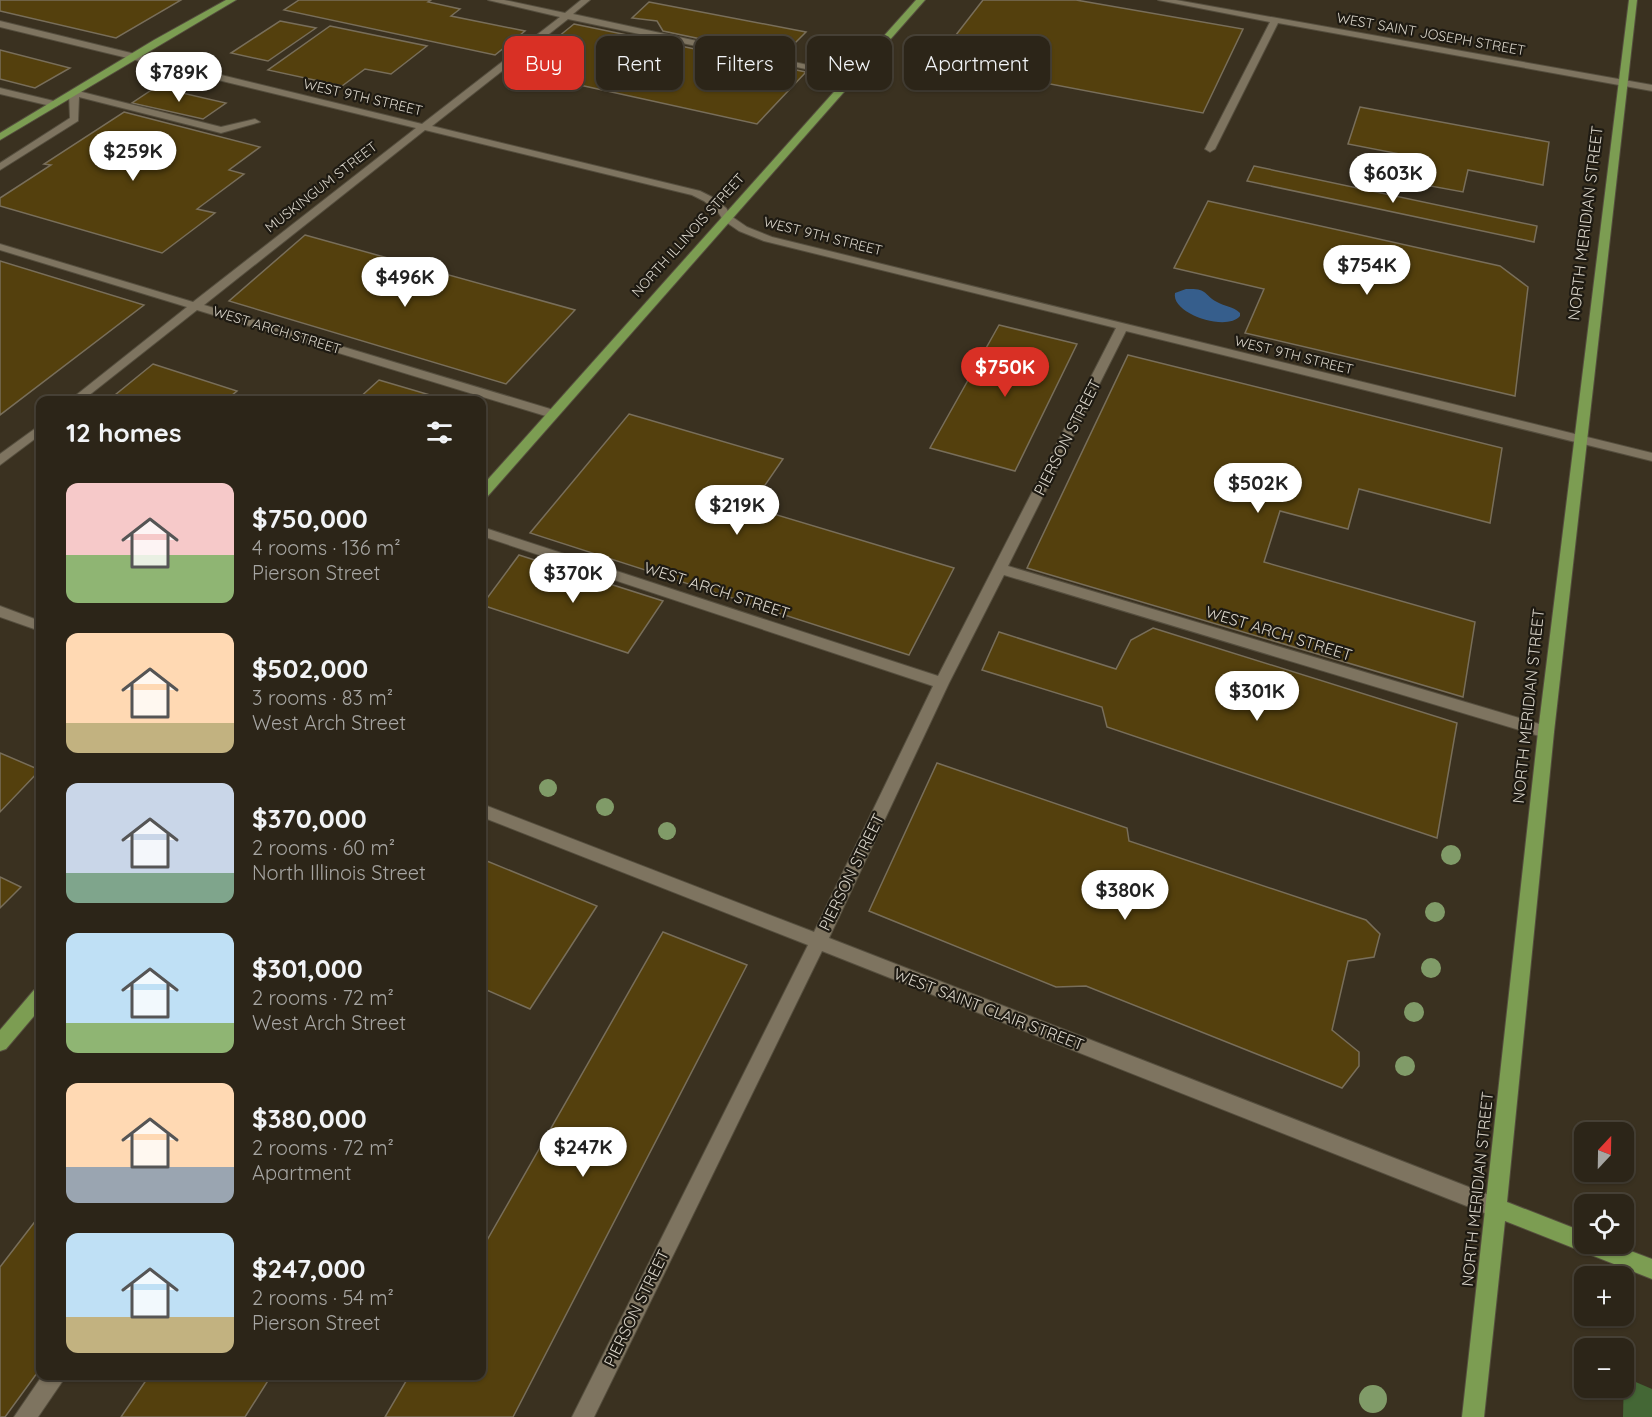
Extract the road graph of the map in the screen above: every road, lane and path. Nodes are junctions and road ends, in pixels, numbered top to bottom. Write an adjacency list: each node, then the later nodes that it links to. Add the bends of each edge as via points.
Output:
1 (232, 0): 11 (main road)
2 (492, 0): 7 (street)
3 (586, 0): 7 (street, MUSKINGUM STREET)
4 (921, 0): 10 (main road, NORTH ILLINOIS STREET)
5 (1162, 0): 8 (street, WEST SAINT JOSEPH STREET)
6 (1633, 0): 13 (main road, NORTH MERIDIAN STREET)
7 (567, 15): 12 (street); 20 (street, MUSKINGUM STREET)
8 (1275, 20): 13 (street, WEST SAINT JOSEPH STREET); 22 (street)
9 (0, 24): 11 (street, WEST 9TH STREET)
10 (889, 36)
11 (134, 56): 17 (main road); 20 (street, WEST 9TH STREET)
12 (807, 66)
13 (1624, 82): 14 (street, WEST SAINT JOSEPH STREET); 31 (main road, NORTH MERIDIAN STREET)
14 (1652, 88)
15 (841, 90): 24 (main road, NORTH ILLINOIS STREET)
16 (0, 92): 18 (street)
17 (74, 93): 18 (main road); 19 (street, via 221,130); 23 (street, via 75,119)
18 (54, 104): 21 (main road)
19 (255, 122)
20 (423, 127): 24 (street, WEST 9TH STREET, via 696,193 722,210); 26 (street, MUSKINGUM STREET)
21 (0, 137)
22 (1210, 149)
23 (0, 167)
24 (727, 218): 27 (street, WEST 9TH STREET, via 768,239); 29 (main road, NORTH ILLINOIS STREET)
25 (0, 247): 26 (street, WEST ARCH STREET)
26 (196, 305): 28 (street, MUSKINGUM STREET); 29 (street, WEST ARCH STREET)
27 (1122, 328): 31 (street, WEST 9TH STREET); 36 (street, PIERSON STREET)
28 (81, 396)
29 (553, 414): 34 (main road, NORTH ILLINOIS STREET)
30 (36, 432): 33 (street)
31 (1580, 440): 32 (street, WEST 9TH STREET); 40 (main road, NORTH MERIDIAN STREET)
32 (1652, 457)
33 (0, 460)
34 (486, 489)
35 (486, 532): 39 (street, WEST ARCH STREET)
36 (1001, 569): 39 (street, PIERSON STREET); 40 (street, WEST ARCH STREET)
37 (0, 611): 38 (street)
38 (36, 625)
39 (942, 683): 42 (street, PIERSON STREET)
40 (1546, 732): 45 (main road, NORTH MERIDIAN STREET)
41 (486, 812): 42 (street, WEST SAINT CLAIR STREET)
42 (818, 942): 45 (street, WEST SAINT CLAIR STREET); 51 (street, PIERSON STREET)
43 (36, 1001): 44 (main road)
44 (0, 1043)
45 (1497, 1208): 46 (main road); 52 (main road, NORTH MERIDIAN STREET)
46 (1574, 1238)
47 (1614, 1254): 48 (main road)
48 (1652, 1269)
49 (52, 1380): 50 (street)
50 (25, 1417)
51 (583, 1417)
52 (1473, 1417)

